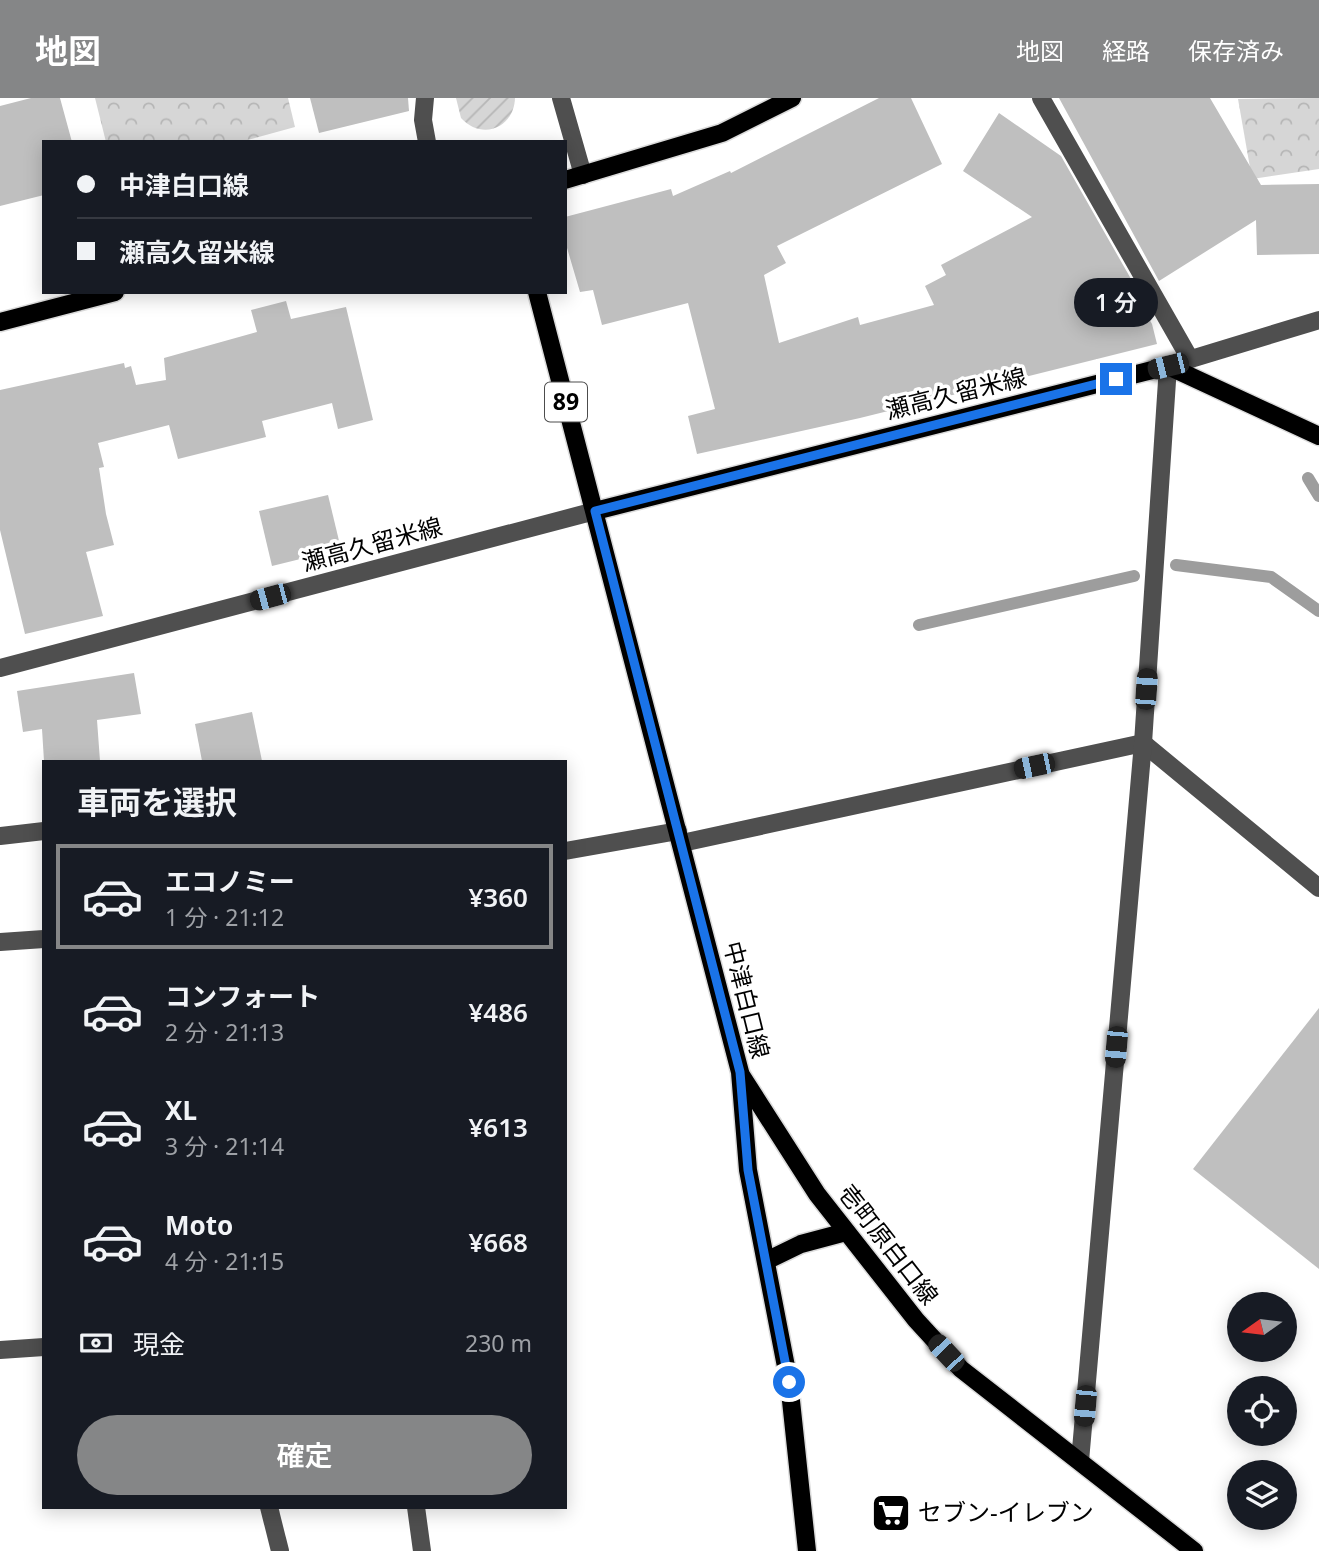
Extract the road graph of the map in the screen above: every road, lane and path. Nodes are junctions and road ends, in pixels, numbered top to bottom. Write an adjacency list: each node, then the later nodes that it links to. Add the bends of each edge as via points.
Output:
1 (425, 98): 5 (street)
2 (561, 98): 6 (street)
3 (792, 98): 6 (main road, via 722,133)
4 (1041, 98): 12 (street)
5 (426, 140)
6 (583, 175): 7 (main road)
7 (567, 179)
8 (107, 294): 11 (main road)
9 (538, 294): 15 (main road, 89)
10 (1319, 320): 12 (street)
11 (0, 322)
12 (1190, 359): 13 (street)
13 (1168, 366): 14 (main road); 15 (main road, 瀬高久留米線); 17 (street)
14 (1319, 436)
15 (595, 511): 16 (street, 瀬高久留米線); 20 (main road, 中津白口線)
16 (0, 668)
17 (1143, 743): 20 (street); 22 (street); 30 (street)
18 (42, 831): 19 (street)
19 (0, 836)
20 (680, 837): 21 (street); 25 (main road, 中津白口線)
21 (567, 851)
22 (1319, 888)
23 (42, 939): 24 (street)
24 (0, 942)
25 (740, 1072): 26 (main road, 壱町原白口線); 27 (main road, 中津白口線, via 748,1170)
26 (846, 1232): 27 (main road, via 801,1244); 30 (main road, 壱町原白口線, via 961,1369)
27 (766, 1261): 35 (main road, 中津白口線, via 789,1382)
28 (42, 1347): 29 (street)
29 (0, 1350)
30 (1080, 1461): 36 (main road, 壱町原白口線)
31 (270, 1509): 33 (street)
32 (416, 1509): 34 (street)
33 (280, 1551)
34 (422, 1551)
35 (807, 1551)
36 (1194, 1551)

